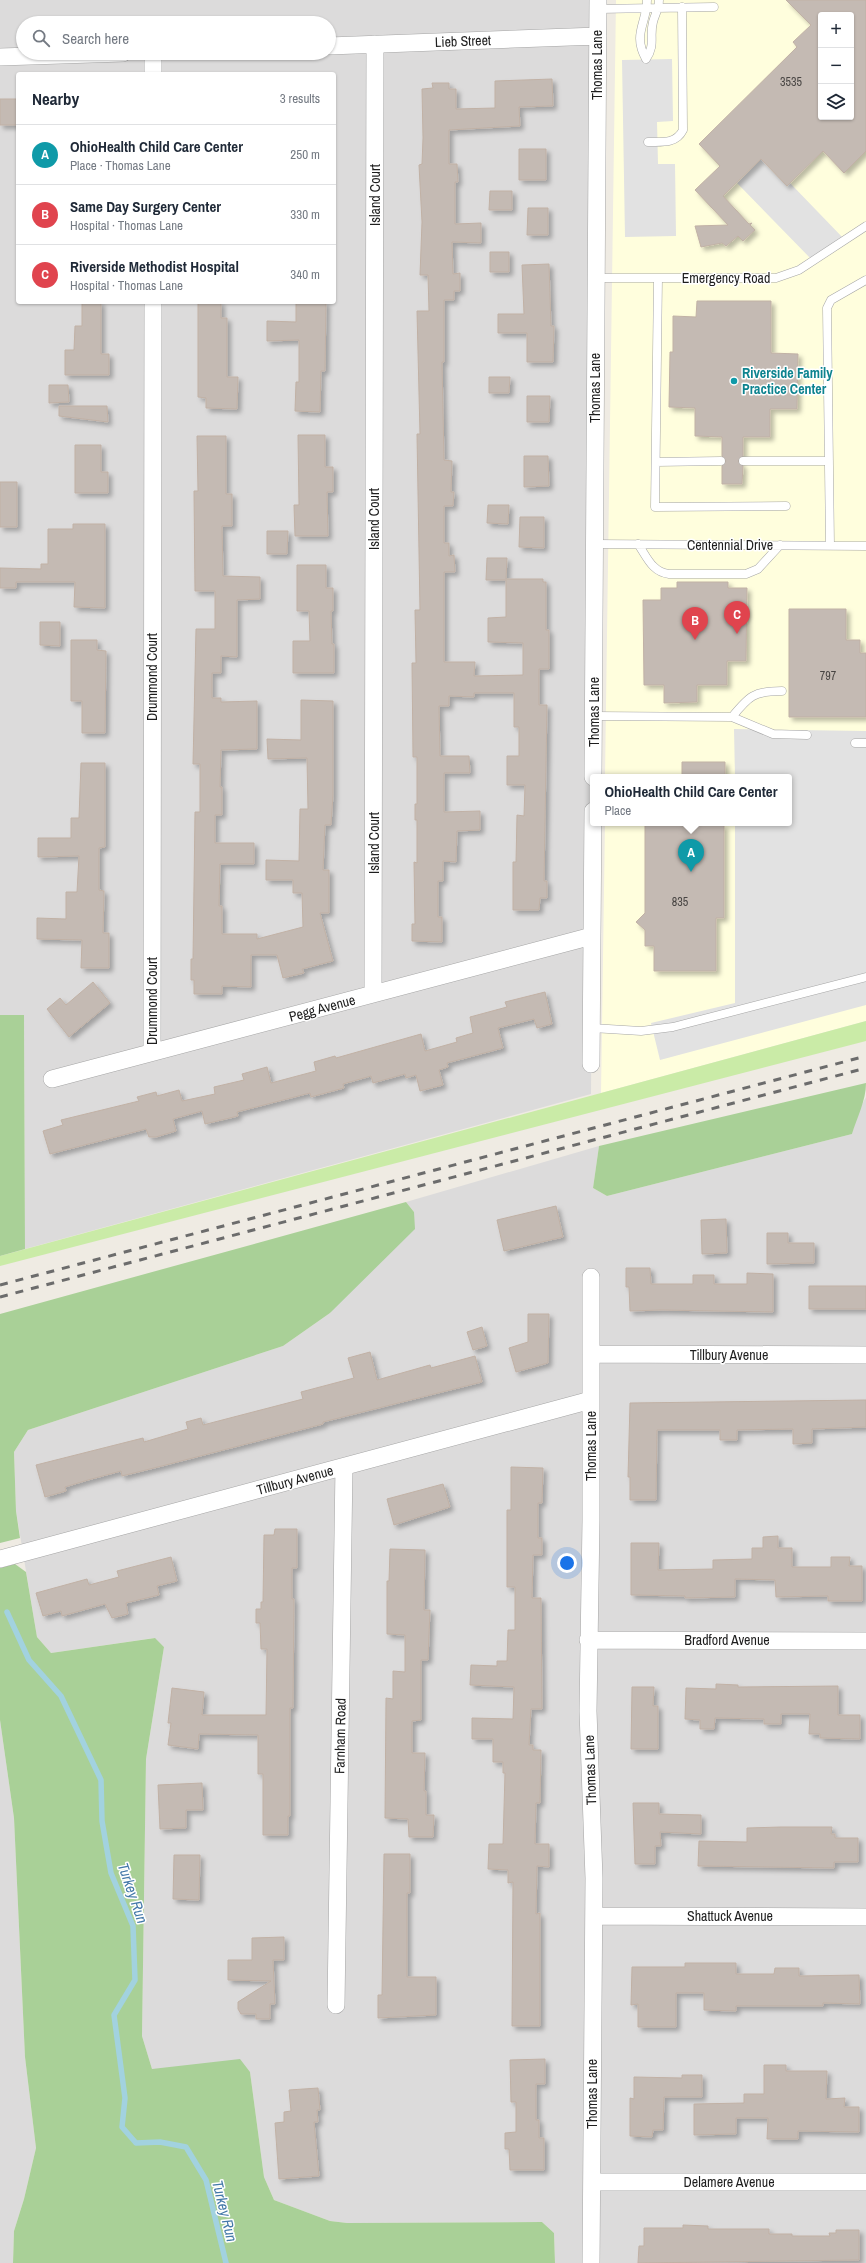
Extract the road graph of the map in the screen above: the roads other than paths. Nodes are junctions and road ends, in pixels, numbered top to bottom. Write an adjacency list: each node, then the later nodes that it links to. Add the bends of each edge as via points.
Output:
1 (598, 4): 2 (lane); 6 (street, Thomas Lane)
2 (647, 4): 3 (lane); 3 (lane, via 640,25 640,49 646,59 652,50 652,23)
3 (659, 4): 4 (lane)
4 (682, 7): 5 (lane); 13 (lane, via 683,130 673,141)
5 (714, 7)
6 (598, 36): 7 (street, Lieb Street); 15 (street, Thomas Lane)
7 (375, 44): 8 (street, Lieb Street); 39 (street, Island Court)
8 (336, 46)
9 (16, 57): 10 (street)
10 (0, 58)
11 (153, 60): 12 (street)
12 (153, 72)
13 (648, 142)
14 (866, 226): 16 (lane, Emergency Road, via 799,270 780,277)
15 (596, 278): 16 (lane, Emergency Road); 24 (street, Thomas Lane)
16 (658, 278): 22 (lane)
17 (866, 280): 21 (lane, via 831,300 828,308)
18 (153, 304): 41 (street, Drummond Court)
19 (721, 461): 22 (lane)
20 (743, 461): 21 (lane)
21 (829, 461): 27 (lane)
22 (656, 462): 23 (lane, via 655,507)
23 (786, 506)
24 (594, 544): 25 (lane, Centennial Drive); 30 (street, Thomas Lane)
25 (638, 544): 26 (lane, Centennial Drive); 26 (lane, via 654,569 669,574 746,574 758,569)
26 (780, 545): 27 (lane, Centennial Drive)
27 (830, 545): 28 (lane, Centennial Drive)
28 (866, 546)
29 (782, 691): 31 (lane, via 753,694)
30 (594, 716): 31 (lane); 35 (street, Thomas Lane)
31 (732, 717): 32 (lane, via 773,734)
32 (807, 735)
33 (855, 743): 34 (lane)
34 (866, 743)
35 (593, 774)
36 (593, 826): 37 (street)
37 (592, 936): 39 (street, Pegg Avenue); 40 (street)
38 (866, 977): 40 (lane, via 673,1028 641,1031)
39 (374, 994): 41 (street, Pegg Avenue)
40 (592, 1028): 42 (street)
41 (152, 1052): 43 (street, Pegg Avenue)
42 (591, 1064)
43 (52, 1079)
44 (591, 1277): 45 (street, Thomas Lane)
45 (591, 1354): 46 (street, Tillbury Avenue); 47 (street, Thomas Lane)
46 (866, 1355)
47 (591, 1400): 48 (street, Tillbury Avenue); 50 (street, Thomas Lane)
48 (344, 1467): 49 (street, Tillbury Avenue); 54 (street, Farnham Road)
49 (0, 1559)
50 (588, 1640): 51 (street, Bradford Avenue); 52 (street, Thomas Lane)
51 (866, 1641)
52 (594, 1916): 53 (street, Shattuck Avenue); 55 (street, Thomas Lane)
53 (866, 1917)
54 (336, 2005)
55 (592, 2182): 56 (street, Delamere Avenue); 57 (street, Thomas Lane)
56 (866, 2182)
57 (591, 2263)

